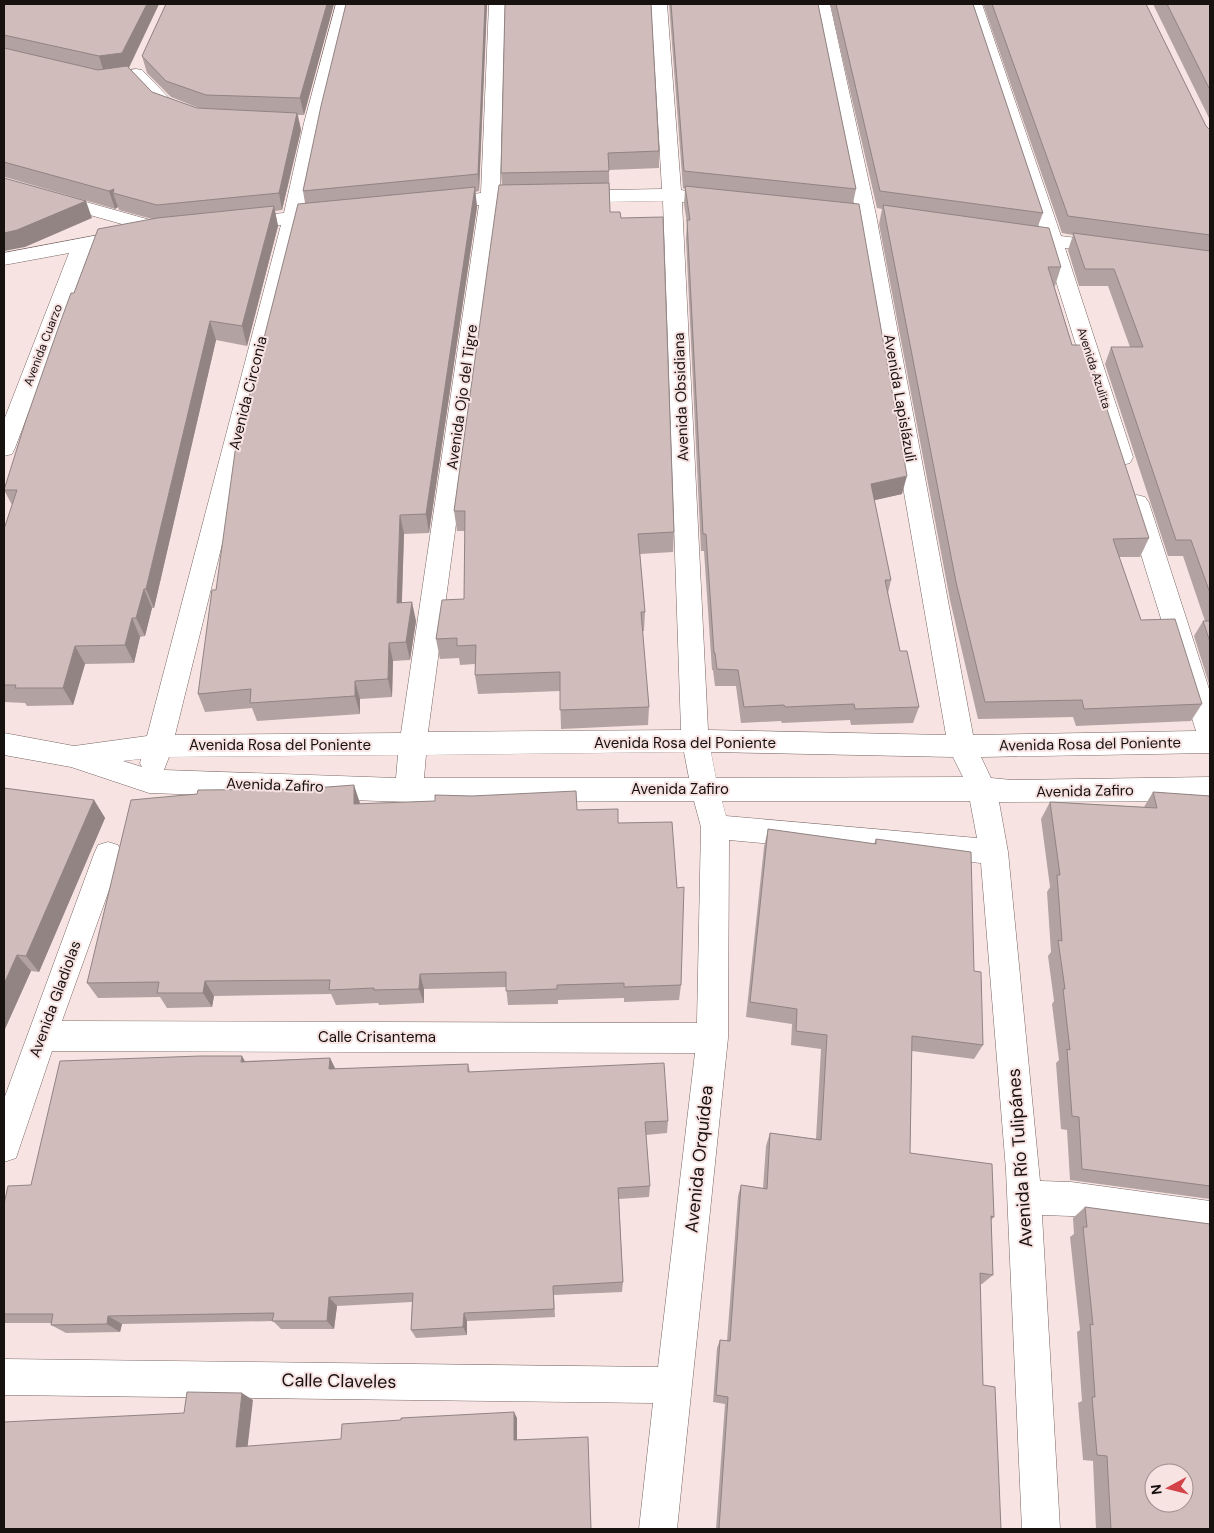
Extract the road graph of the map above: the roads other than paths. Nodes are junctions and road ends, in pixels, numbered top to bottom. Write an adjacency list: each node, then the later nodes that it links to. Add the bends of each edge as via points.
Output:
1 (344, 4): 14 (street, Avenida Circonia, via 304,123)
2 (496, 4): 10 (street, Avenida Ojo del Tigre)
3 (659, 4): 9 (street, Avenida Obsidiana)
4 (822, 4): 28 (street, Avenida Lapislázuli, via 866,215)
5 (974, 4): 17 (street, Avenida Azulita)
6 (144, 56): 7 (street, via 129,77 164,103)
7 (199, 116)
8 (4, 185): 18 (street, via 167,229)
9 (672, 195): 10 (street); 11 (street); 23 (street, Avenida Obsidiana)
10 (490, 198): 12 (street); 26 (street, Avenida Ojo del Tigre)
11 (711, 199)
12 (421, 205)
13 (352, 212): 14 (street)
14 (292, 219): 15 (street); 27 (street, Avenida Circonia)
15 (218, 225)
16 (994, 233): 17 (street)
17 (1053, 241): 19 (street); 22 (street, Avenida Azulita)
18 (83, 243): 20 (street); 21 (street, Avenida Cuarzo)
19 (1122, 250)
20 (4, 259)
21 (4, 448)
22 (1210, 732)
23 (695, 741): 26 (street, Avenida Rosa del Poniente); 28 (street, Avenida Rosa del Poniente); 31 (street, Avenida Obsidiana)
24 (1210, 742): 28 (street, Avenida Rosa del Poniente)
25 (4, 744): 29 (street)
26 (413, 745): 27 (street, Avenida Rosa del Poniente); 34 (street, Avenida Ojo del Tigre)
27 (160, 746): 29 (street, Avenida Rosa del Poniente); 30 (street, Avenida Circonia)
28 (962, 746): 32 (street, Avenida Lapislázuli)
29 (71, 756): 30 (street, Avenida Zafiro)
30 (149, 781): 34 (street, Avenida Zafiro)
31 (704, 789): 32 (street, Avenida Zafiro); 34 (street, Avenida Zafiro); 35 (street, Avenida Orquídea)
32 (982, 789): 33 (street, Avenida Zafiro, via 1012,792); 36 (street, Avenida Río Tulipánes)
33 (1210, 789)
34 (409, 790)
35 (715, 827): 36 (street); 39 (street, Avenida Orquídea)
36 (994, 852): 41 (street, Avenida Río Tulipánes)
37 (108, 854): 38 (street, Avenida Gladiolas)
38 (41, 1036): 39 (street, Calle Crisantema); 40 (street, Avenida Gladiolas)
39 (712, 1038): 44 (street, Avenida Orquídea)
40 (4, 1146)
41 (1024, 1196): 42 (street, via 1071,1199); 46 (street, Avenida Río Tulipánes)
42 (1210, 1218)
43 (4, 1376): 44 (street, Calle Claveles)
44 (674, 1385): 45 (street, Avenida Orquídea)
45 (658, 1529)
46 (1041, 1529)

